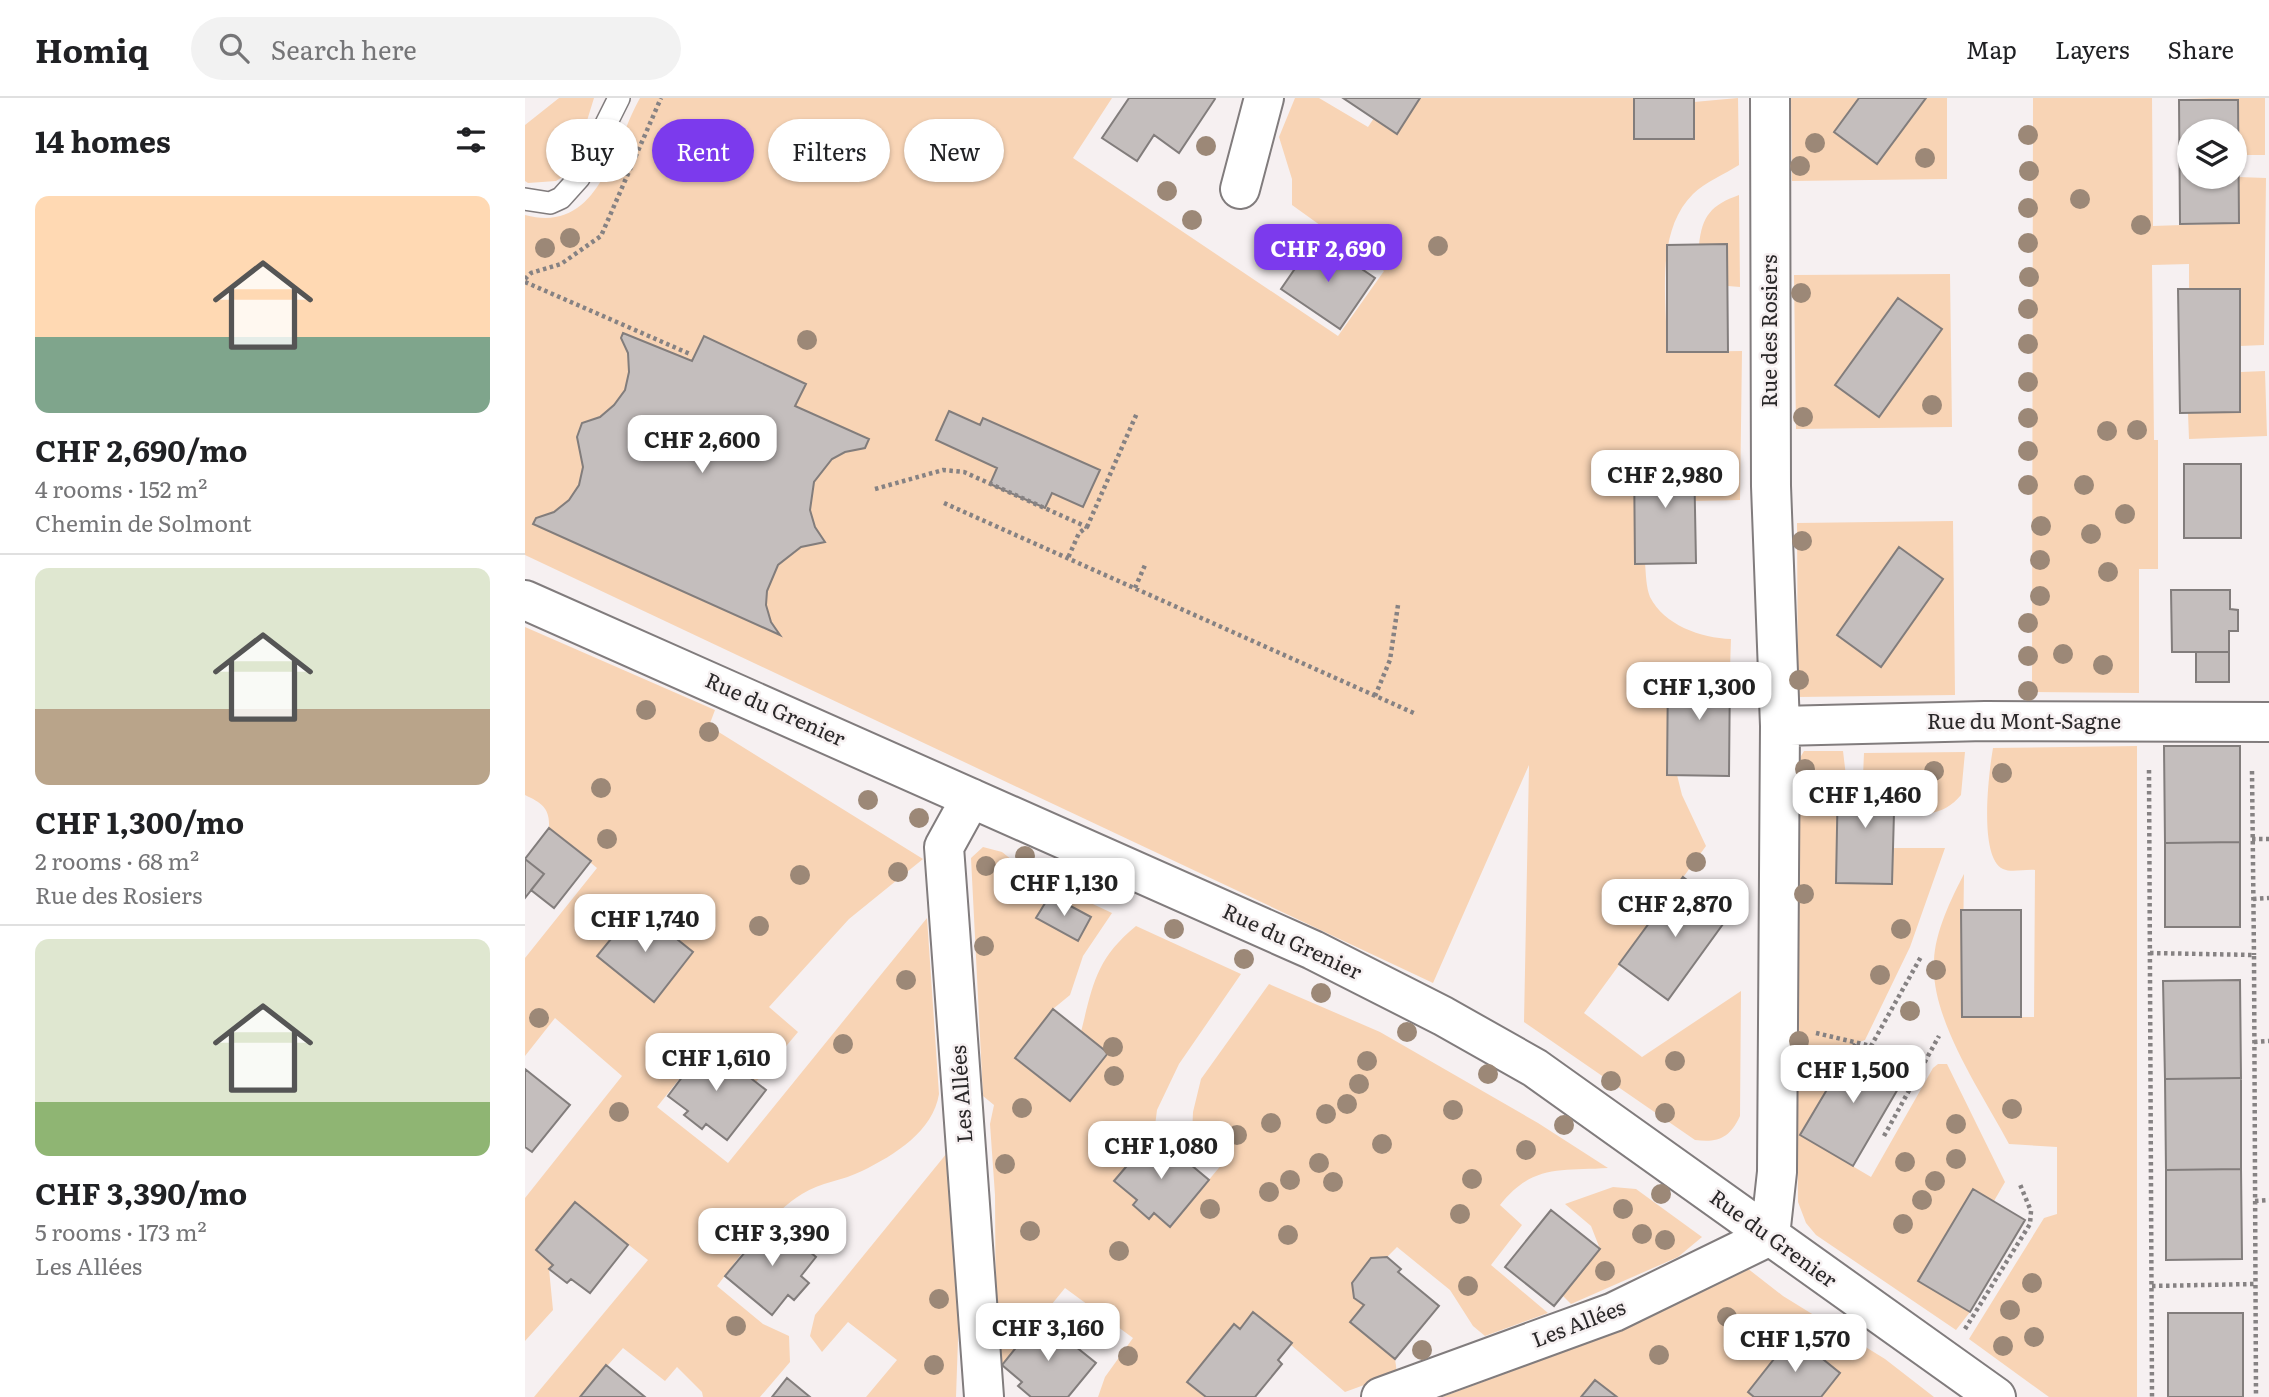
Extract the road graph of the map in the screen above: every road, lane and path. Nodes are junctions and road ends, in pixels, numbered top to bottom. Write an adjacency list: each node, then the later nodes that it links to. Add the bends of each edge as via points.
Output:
1 (619, 98): 6 (lane, via 571,188 550,204)
2 (661, 98): 7 (path, via 601,236 561,264 531,272)
3 (1263, 98): 5 (street)
4 (1770, 98): 21 (street, Rue des Rosiers, via 1771,486)
5 (1240, 189)
6 (525, 199)
7 (525, 281): 8 (path)
8 (690, 354)
9 (1137, 413): 12 (path)
10 (876, 489): 12 (path, via 943,470 964,472)
11 (944, 503): 13 (path)
12 (1087, 527): 13 (path, via 1079,533)
13 (1068, 558): 15 (path)
14 (1147, 566): 15 (path)
15 (1135, 588): 18 (path)
16 (525, 600): 24 (street, Rue du Grenier)
17 (1398, 605): 18 (path, via 1390,660)
18 (1375, 696): 19 (path)
19 (1416, 714)
20 (2269, 722): 21 (street, Rue du Mont-Sagne)
21 (1780, 726): 40 (street, Rue des Rosiers, via 1777,1172)
22 (2149, 770): 29 (path)
23 (2252, 771): 25 (path)
24 (971, 798): 40 (street, Rue du Grenier, via 1313,950 1443,1016 1535,1068); 44 (street, Les Allées, via 944,848)
25 (2252, 839): 26 (path); 28 (path)
26 (2269, 839)
27 (2269, 898): 28 (path)
28 (2253, 899): 30 (path)
29 (2150, 953): 30 (path); 42 (path)
30 (2254, 955): 35 (path)
31 (1922, 956): 32 (path, via 1871,1046)
32 (1805, 1030)
33 (1939, 1036): 36 (path)
34 (2269, 1041): 35 (path)
35 (2254, 1042): 39 (path)
36 (1884, 1136)
37 (2019, 1182): 43 (path, via 2031,1211 2030,1224)
38 (2269, 1200): 39 (path)
39 (2255, 1201): 41 (path)
40 (1770, 1236): 45 (street, Les Allées, via 1614,1312); 46 (street, Rue du Grenier)
41 (2255, 1284): 42 (path); 48 (path)
42 (2152, 1286): 47 (path)
43 (1974, 1316)
44 (984, 1397)
45 (1381, 1397)
46 (1996, 1397)
47 (2153, 1397)
48 (2256, 1397)

